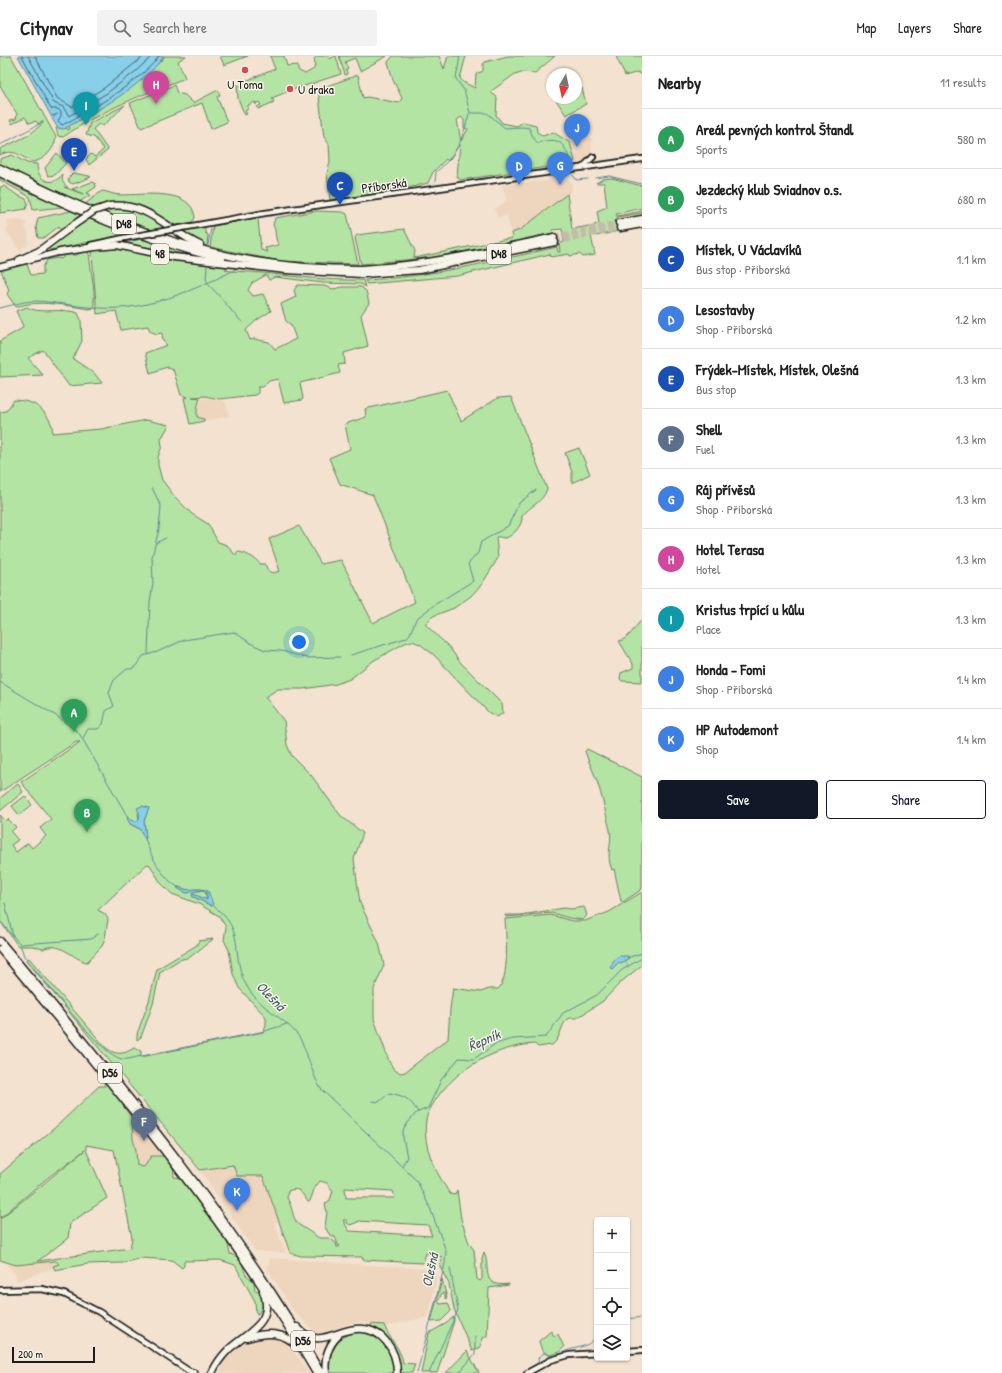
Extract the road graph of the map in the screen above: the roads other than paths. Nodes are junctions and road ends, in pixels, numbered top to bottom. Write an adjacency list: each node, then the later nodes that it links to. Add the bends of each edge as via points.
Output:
1 (593, 157): 3 (main road)
2 (642, 159): 3 (main road, Příborská)
3 (582, 167): 9 (main road, Příborská, bridge, via 265,213)
4 (0, 168): 10 (highway, D48, via 112,220 183,244)
5 (0, 173): 13 (highway, D48, via 116,226 205,255)
6 (642, 219): 7 (highway, via 619,226)
7 (642, 224)
8 (554, 239): 14 (highway, D48, via 419,270)
9 (60, 252): 11 (main road, Příborská / 48); 12 (main road, Příborská / 48); 13 (highway, 48, via 117,245 174,257)
10 (236, 258): 11 (highway, bridge, via 187,239 143,210 109,206 91,213 39,251); 14 (highway, D48, via 296,267)
11 (19, 260): 12 (main road, Příborská / 48)
12 (0, 266)
13 (261, 267): 14 (highway, D48, via 303,272)
14 (362, 271)
15 (0, 941): 19 (highway, D56, via 182,1163)
16 (0, 949): 17 (highway, D56, via 150,1130)
17 (253, 1272): 21 (highway, via 264,1293 266,1307 259,1325); 25 (highway, D56)
18 (0, 1290): 27 (main road, via 42,1289 64,1294 99,1312)
19 (283, 1309): 20 (highway, via 299,1329 310,1336 326,1338); 29 (highway, D56)
20 (341, 1334): 30 (highway, via 328,1352); 31 (highway, via 361,1329 380,1335 391,1348)
21 (244, 1339): 25 (highway, via 264,1333 282,1335 296,1345); 26 (highway, via 223,1355)
22 (642, 1350): 23 (main road)
23 (630, 1351)
24 (594, 1353): 32 (main road, via 569,1355 551,1360)
25 (310, 1363): 28 (highway, D56)
26 (212, 1372)
27 (192, 1373)
28 (316, 1373)
29 (321, 1373)
30 (326, 1373)
31 (397, 1373)
32 (527, 1373)

